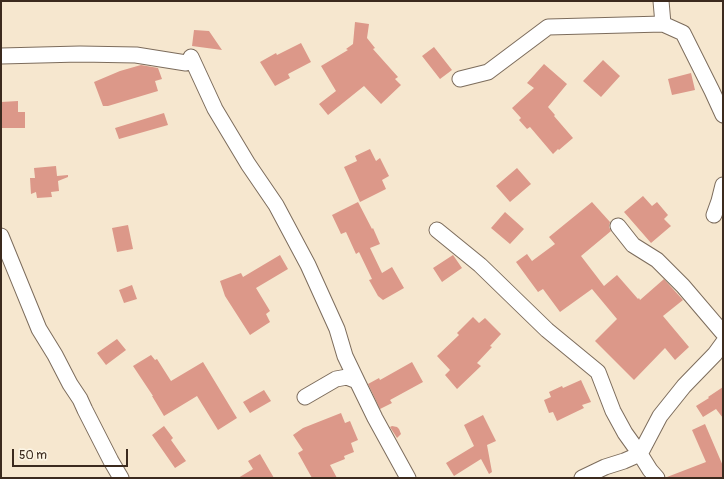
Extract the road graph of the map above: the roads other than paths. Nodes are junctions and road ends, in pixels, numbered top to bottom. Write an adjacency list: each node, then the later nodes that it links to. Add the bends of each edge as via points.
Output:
1 (661, 1): 2 (street)
2 (663, 24): 4 (street, via 548,27 488,72); 5 (street, via 683,33)
3 (1, 56): 13 (street, via 136,55 189,60 215,109 276,205 308,265 338,328 345,356)
4 (460, 79)
5 (723, 115)
6 (723, 185): 7 (street)
7 (714, 214)
8 (618, 226): 11 (street, via 633,245 657,260 683,286)
9 (437, 230): 15 (street, via 480,265 547,330 598,372 613,411)
10 (1, 236): 16 (street, via 39,329 80,399)
11 (723, 333)
12 (723, 343): 15 (street, via 660,416)
13 (357, 381): 14 (street, via 347,377 336,379); 17 (street)
14 (306, 397)
15 (640, 454): 18 (street); 19 (street)
16 (121, 478)
17 (408, 478)
18 (582, 478)
19 (657, 478)

